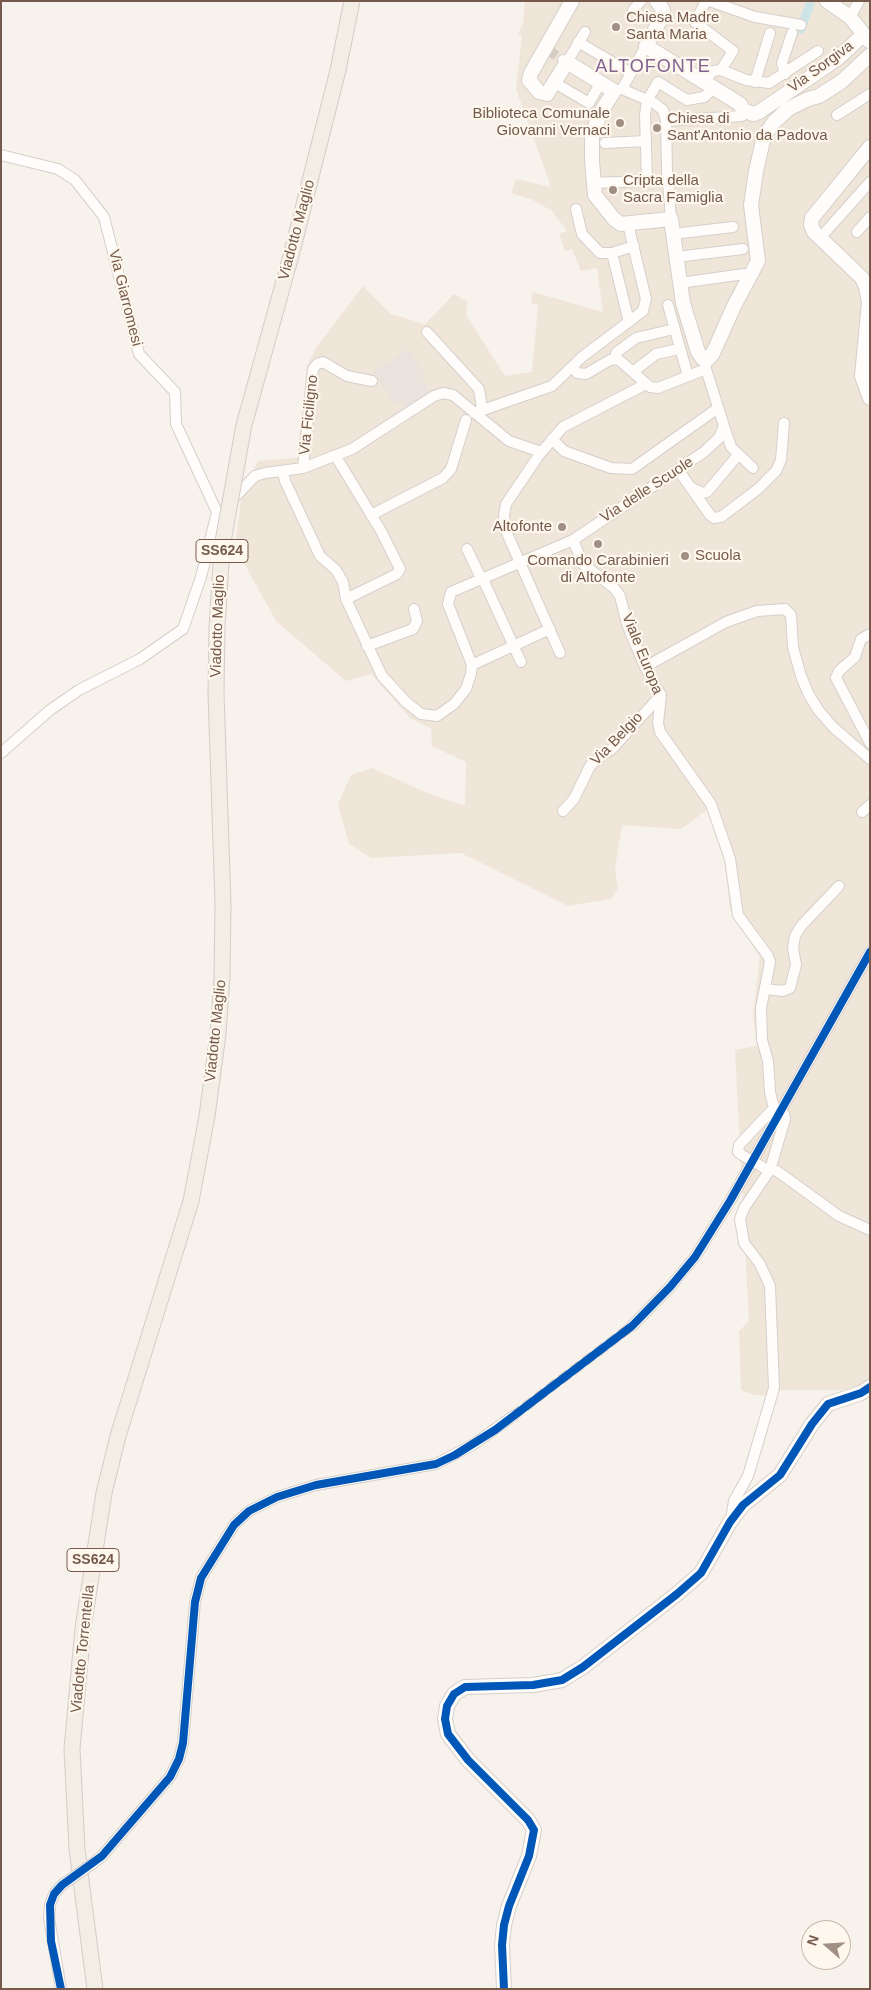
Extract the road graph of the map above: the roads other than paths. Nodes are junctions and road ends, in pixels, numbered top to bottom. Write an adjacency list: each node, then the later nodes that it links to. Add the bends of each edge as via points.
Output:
1 (352, 1): 109 (main road, Viadotto Maglio / SS624, bridge, via 295,242 244,425 222,547 216,694 223,904 218,1034 191,1201)
2 (572, 1): 25 (main road, via 531,73 530,82 543,94 548,93)
3 (641, 1): 8 (street)
4 (657, 1): 16 (main road, via 663,15)
5 (708, 1): 10 (street, via 755,17); 20 (street, via 694,22 734,51)
6 (827, 1): 9 (main road)
7 (859, 1): 9 (street)
8 (633, 10)
9 (850, 17): 14 (main road)
10 (800, 25)
11 (584, 32): 15 (street)
12 (792, 33): 22 (street, via 782,63)
13 (770, 34): 24 (street)
14 (866, 38): 30 (main road, Via Sorgiva, via 759,112)
15 (578, 42): 19 (street); 21 (street)
16 (646, 46): 21 (street); 26 (main road)
17 (818, 51): 22 (street)
18 (870, 55): 60 (main road, via 841,82 788,109 764,136 751,205 758,261)
19 (565, 61): 23 (main road); 25 (main road)
20 (721, 70): 24 (street); 26 (street, via 713,71)
21 (631, 73): 27 (street)
22 (785, 74): 24 (street, via 769,83)
23 (600, 82): 25 (street, via 589,103); 27 (main road)
24 (756, 82)
25 (555, 83)
26 (708, 86): 29 (street, via 704,97 686,100 658,82); 30 (main road)
27 (618, 90): 29 (street); 38 (main road, via 601,112 592,134)
28 (870, 94): 31 (street)
29 (647, 101): 32 (street, via 659,105); 33 (street)
30 (748, 112): 32 (street, via 742,116)
31 (837, 115)
32 (666, 121): 41 (street)
33 (646, 141): 34 (street); 38 (street, via 647,181)
34 (605, 143)
35 (870, 147): 46 (main road, via 812,218 811,225)
36 (1, 155): 80 (street, Via Giarromesi, via 58,169 75,180 104,217 139,354 175,392 176,424)
37 (870, 182): 46 (street)
38 (593, 183): 42 (main road, via 600,203 614,219)
39 (576, 209): 49 (street, via 582,234 595,250)
40 (870, 217): 44 (street)
41 (671, 219): 42 (main road); 45 (main road)
42 (628, 224): 47 (street)
43 (734, 227): 45 (street)
44 (857, 232)
45 (673, 234): 50 (main road)
46 (817, 235): 52 (main road)
47 (634, 246): 49 (street); 55 (street, via 646,303)
48 (744, 250): 50 (street)
49 (612, 253): 55 (street)
50 (676, 257): 53 (main road)
51 (744, 274): 53 (street)
52 (868, 282): 66 (main road, via 862,376)
53 (680, 283): 60 (main road, via 698,352)
54 (668, 305): 56 (street)
55 (629, 322): 61 (street, via 582,358)
56 (674, 329): 58 (street); 59 (street, via 636,338 617,352)
57 (427, 332): 68 (street, via 479,389)
58 (679, 349): 62 (street, via 654,355); 63 (street)
59 (614, 359): 61 (street, via 586,374 577,373); 62 (street, via 622,361)
60 (706, 364): 63 (street); 67 (street)
61 (574, 368): 68 (street, via 552,386)
62 (634, 372): 65 (street)
63 (688, 376): 65 (street, via 662,388)
64 (372, 381): 75 (street, Via Ficiligno, via 347,376 323,362 313,369)
65 (646, 384): 71 (street, via 563,427)
66 (870, 398)
67 (718, 408): 70 (street); 71 (street, via 632,469 611,468 564,451)
68 (473, 413): 72 (street, via 509,441); 73 (street, Via Ficiligno, via 448,393 434,396 352,449); 81 (street, via 451,469 444,478)
69 (784, 422): 79 (street, via 781,460 776,470 758,490 721,517 712,516)
70 (724, 426): 74 (street, via 731,447); 77 (street, Via delle Scuole, via 719,438)
71 (552, 438): 72 (street)
72 (541, 452): 84 (street, via 506,504 506,531)
73 (336, 455): 75 (street, Via Ficiligno); 81 (street)
74 (738, 455): 76 (street); 79 (street, via 707,492)
75 (303, 468): 78 (street, Via Ficiligno)
76 (753, 468)
77 (679, 471): 79 (street); 82 (street, Via delle Scuole)
78 (282, 472): 80 (street, Via Ficiligno, via 255,476 227,506); 86 (street, via 320,556 336,570 343,582)
79 (691, 488)
80 (217, 512): 98 (street, via 201,578 183,629 140,660 87,686 50,710)
81 (371, 515): 86 (street, via 400,572)
82 (573, 540): 84 (street, Via delle Scuole); 95 (street, Viale Europa, via 583,564 620,596 627,624)
83 (468, 549): 85 (street)
84 (519, 561): 85 (street, Via delle Scuole); 88 (street)
85 (482, 577): 91 (street); 94 (street, Via delle Scuole, via 453,589 448,598)
86 (346, 599): 90 (street)
87 (414, 609): 90 (street, via 417,621 413,628)
88 (550, 630): 91 (street); 92 (street)
89 (870, 634): 97 (street, via 861,639 855,658 839,671 836,678)
90 (367, 646): 94 (street, via 374,663 390,685 406,702 427,716 443,714 454,704 469,685)
91 (513, 646): 93 (street); 94 (street)
92 (560, 653)
93 (521, 662)
94 (472, 665)
95 (645, 667): 96 (street, Viale Europa); 99 (street, via 726,622 757,610 785,609 791,615 793,647 800,676 809,695 834,728)
96 (660, 695): 101 (street, Via Belgio, via 612,749 590,766 574,798); 105 (street, Viale Europa, via 660,732 711,804 730,859 738,915 768,956 769,970)
97 (870, 743)
98 (1, 753)
99 (870, 759)
100 (870, 805): 102 (street)
101 (563, 811)
102 (862, 812)
103 (839, 886): 105 (street, via 795,936 796,965 790,988 784,991)
104 (870, 952): 106 (street)
105 (764, 989): 106 (street, Viale Europa, via 761,1023)
106 (777, 1110): 107 (street, Viale Europa, via 784,1114 785,1120); 107 (street, bridge, via 739,1145 738,1152); 110 (street, via 695,1257)
107 (765, 1168): 108 (street, via 777,1172 839,1216); 113 (street, Viale Europa, via 740,1219 744,1243 760,1264 770,1286 774,1388 748,1476 734,1501)
108 (870, 1230)
109 (167, 1279): 115 (main road, Viadotto Torrentella / SS624, via 118,1436 104,1493 83,1628 72,1749 77,1849)
110 (632, 1326)
111 (870, 1387): 113 (main road, via 861,1394 828,1404 780,1475 743,1505)
112 (513, 1416): 114 (street, bridge, via 474,1444 436,1464 316,1486 277,1497 249,1511 234,1525 201,1578 195,1602 179,1759 170,1777 108,1848 62,1885 52,1900 49,1918)
113 (730, 1522): 116 (main road, via 701,1573 583,1667 562,1680 533,1685 465,1687 454,1694 447,1706 448,1734 534,1830 529,1856 504,1925)
114 (60, 1989)
115 (95, 1989)
116 (504, 1989)

